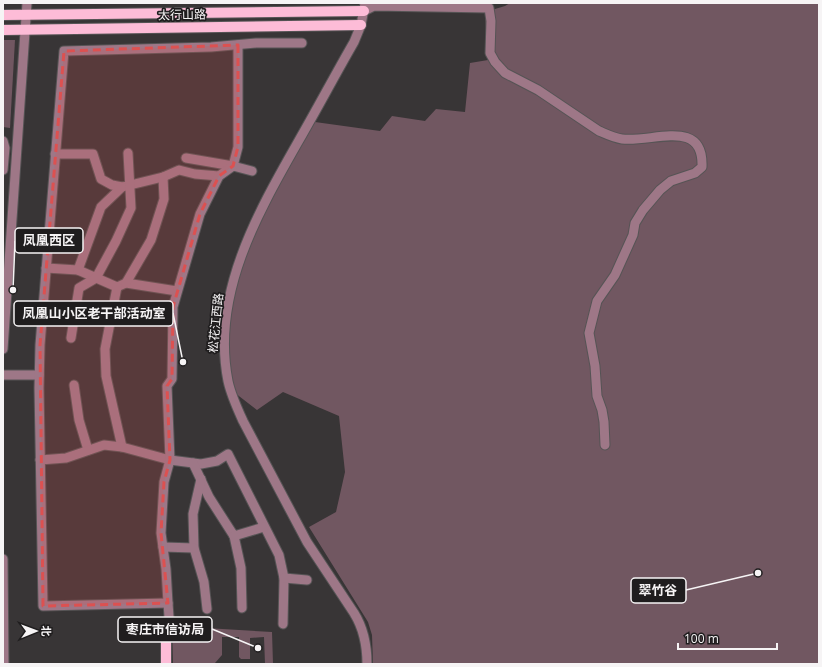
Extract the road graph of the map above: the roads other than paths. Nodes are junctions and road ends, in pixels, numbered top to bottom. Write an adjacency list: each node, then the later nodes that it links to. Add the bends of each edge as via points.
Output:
1 (27, 3): 5 (street)
2 (364, 7): 3 (main road, 太行山路); 6 (street, 松花江西路); 34 (street, via 489,8 490,53 504,73 538,90 609,136 634,139 682,135 692,139 699,147 702,167 695,173 671,181 643,210 635,223 633,235 614,275 597,301 589,333 597,396 604,422)
3 (200, 13): 5 (main road, 太行山路); 7 (main road)
4 (3, 15): 5 (main road, 太行山路)
5 (26, 15): 9 (street)
6 (361, 25): 7 (main road, 太行山路); 55 (street, 松花江西路, via 354,42 266,197 244,246 231,291 225,360 228,382 243,421 306,542 361,625)
7 (201, 28): 9 (main road, 太行山路)
8 (3, 30): 9 (main road, 太行山路)
9 (25, 30): 28 (street)
10 (302, 42): 11 (street)
11 (238, 45): 14 (street, via 64,51); 16 (street, via 238,147)
12 (3, 141): 17 (street)
13 (128, 153): 21 (street)
14 (55, 154): 21 (street, via 93,154 101,179 112,186); 22 (street)
15 (186, 158): 16 (street)
16 (233, 166): 18 (street); 19 (street)
17 (3, 170)
18 (252, 171)
19 (219, 176): 20 (street, via 179,170); 27 (street, via 200,214)
20 (163, 177): 21 (street); 25 (street, via 164,199 151,240)
21 (126, 186): 23 (street, via 101,207); 24 (street, via 131,208)
22 (46, 268): 23 (street); 32 (street)
23 (78, 270): 24 (street)
24 (96, 278): 26 (street); 29 (street, via 79,288)
25 (126, 283): 26 (street); 27 (street)
26 (117, 287): 35 (street, via 105,349 106,376)
27 (177, 291): 38 (street, via 173,307 172,379 167,386)
28 (4, 311): 30 (street)
29 (71, 338)
30 (3, 349)
31 (3, 375): 32 (street)
32 (39, 376): 37 (street)
33 (74, 386): 36 (street, via 79,420)
34 (605, 445)
35 (122, 447): 36 (street, via 104,445); 38 (street)
36 (88, 450): 37 (street, via 66,458)
37 (40, 460): 48 (street, via 43,606)
38 (170, 460): 39 (street); 43 (street, via 164,482 161,533)
39 (193, 463): 40 (street); 41 (street, via 217,461 228,454)
40 (201, 479): 42 (street, via 209,497); 44 (street, via 193,514)
41 (264, 527): 42 (street); 46 (street, via 279,555)
42 (234, 536): 49 (street, via 241,568)
43 (163, 547): 44 (street); 48 (street)
44 (194, 548): 50 (street, via 204,582)
45 (3, 559): 53 (street)
46 (284, 578): 47 (street); 51 (street)
47 (307, 580)
48 (168, 603): 52 (street, via 169,617)
49 (242, 608)
50 (207, 609)
51 (283, 624)
52 (166, 627): 54 (main road)
53 (4, 664)
54 (166, 664)
55 (367, 664)

